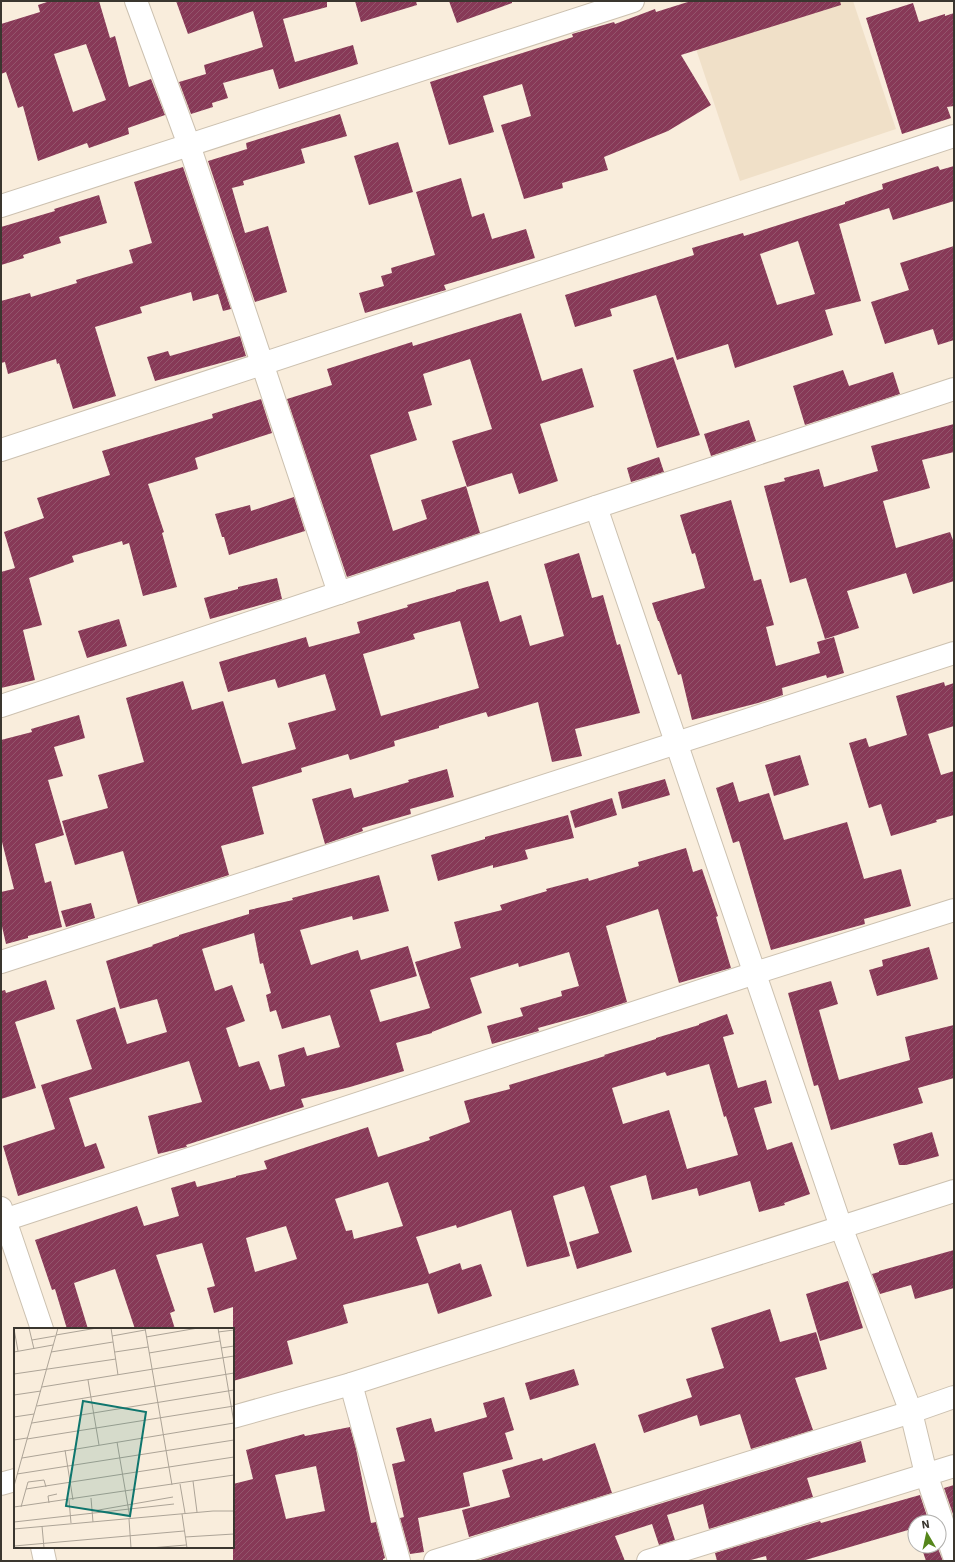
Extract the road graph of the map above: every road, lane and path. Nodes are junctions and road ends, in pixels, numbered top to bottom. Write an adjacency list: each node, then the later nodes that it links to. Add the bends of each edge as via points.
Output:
1 (136, 1): 4 (street)
2 (633, 1): 4 (street)
3 (954, 136): 6 (street)
4 (189, 145): 5 (street); 6 (street)
5 (1, 206)
6 (261, 364): 8 (street); 10 (street)
7 (954, 389): 9 (street)
8 (1, 450)
9 (596, 507): 10 (street); 13 (street)
10 (339, 593): 12 (street)
11 (954, 653): 13 (street)
12 (1, 706)
13 (676, 743): 15 (street); 16 (street)
14 (954, 910): 16 (street)
15 (1, 962)
16 (755, 973): 18 (street); 19 (street)
17 (954, 1191): 19 (street)
18 (2, 1216): 20 (street)
19 (842, 1227): 21 (street); 23 (street)
20 (42, 1328)
21 (351, 1384): 24 (street); 32 (street)
22 (954, 1397): 23 (street)
23 (911, 1412): 26 (street); 33 (street)
24 (234, 1417)
25 (954, 1466): 26 (street)
26 (926, 1474): 30 (street); 34 (street)
27 (14, 1480): 28 (street)
28 (1, 1484)
29 (42, 1548): 31 (street)
30 (954, 1556)
31 (45, 1561)
32 (399, 1561)
33 (435, 1561)
34 (648, 1561)

